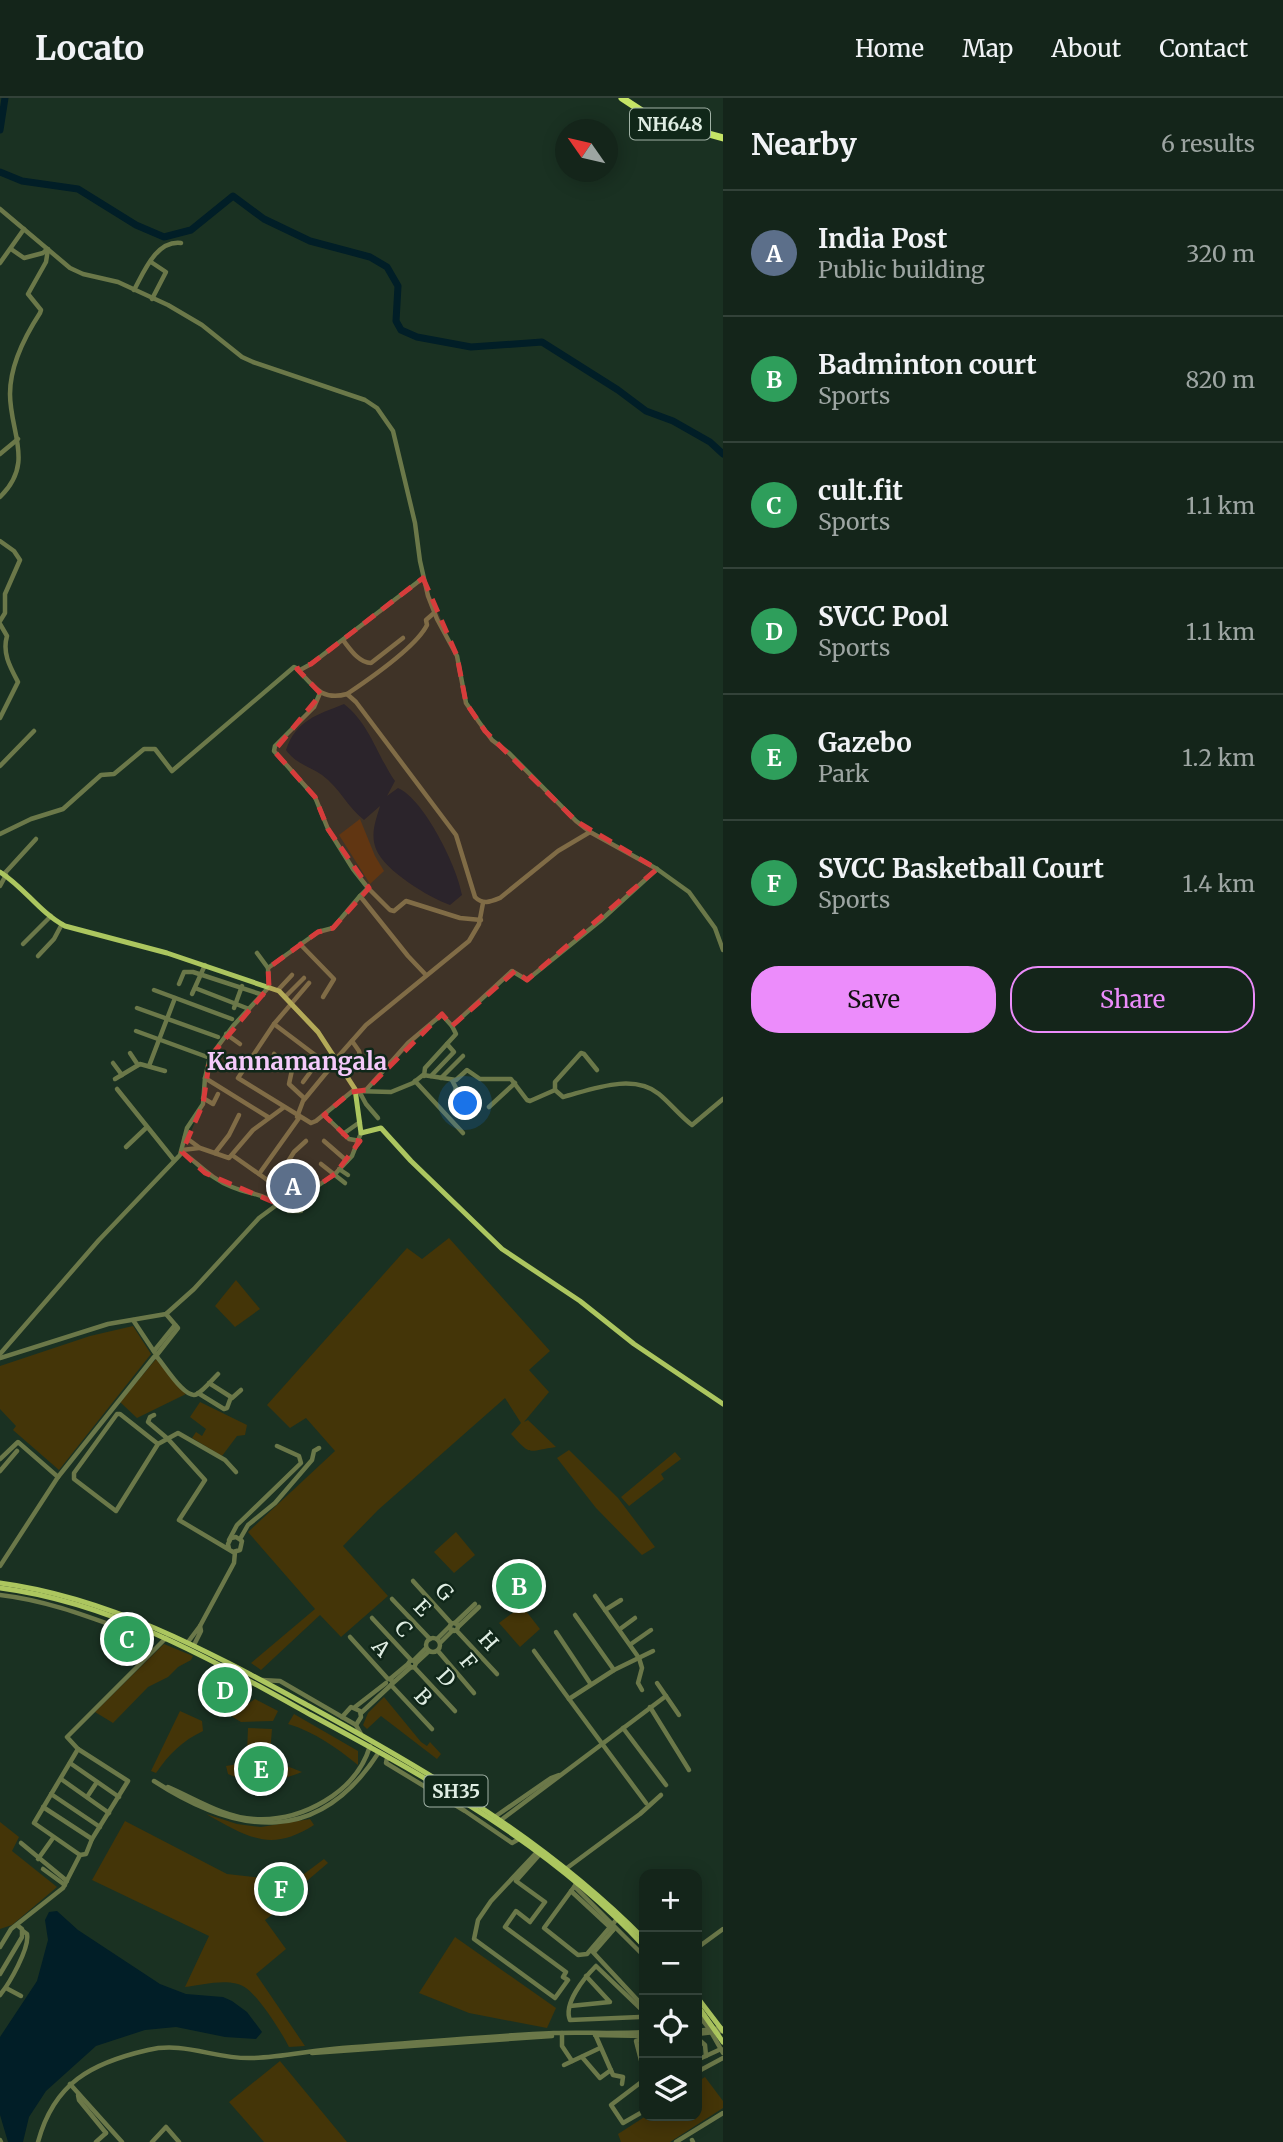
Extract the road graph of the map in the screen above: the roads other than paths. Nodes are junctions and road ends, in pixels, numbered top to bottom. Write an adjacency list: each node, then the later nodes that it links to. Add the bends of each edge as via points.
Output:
1 (622, 98): 2 (highway, NH648, via 654,119)
2 (723, 138)
3 (0, 208): 4 (street)
4 (24, 229): 6 (street); 7 (street)
5 (181, 243): 8 (street, via 164,246)
6 (11, 249): 7 (street, via 24,258); 9 (street)
7 (48, 249): 10 (street, via 78,272); 12 (street, via 28,294 41,310 25,336 10,393)
8 (151, 262): 10 (street); 11 (street, via 166,272)
9 (0, 263)
10 (134, 290): 11 (street)
11 (152, 299): 16 (street, via 202,325 242,357 377,408 393,431)
12 (18, 438): 13 (street); 14 (street, via 16,475)
13 (0, 454)
14 (0, 497)
15 (0, 541): 18 (street, via 20,560 5,594)
16 (423, 578): 17 (street); 20 (street)
17 (434, 613): 23 (street, via 417,638); 27 (street, via 457,656 466,702 478,722)
18 (0, 622): 24 (street, via 7,636 7,660 18,682)
19 (403, 638): 20 (street, via 371,663 365,663)
20 (343, 640): 21 (street, via 312,664)
21 (297, 668): 22 (street); 28 (street, via 172,771 155,749 144,749 114,774 101,775 63,809)
22 (320, 693): 23 (street); 33 (street, via 314,707 274,751 315,797 328,829)
23 (347, 694): 35 (street, via 456,835 475,897)
24 (0, 718)
25 (34, 731): 26 (street)
26 (0, 766)
27 (590, 832): 30 (street); 35 (street, via 558,851 500,898)
28 (0, 834)
29 (36, 839): 31 (street)
30 (657, 869): 41 (street, via 689,892 715,928); 68 (street, via 600,922 527,979 512,971)
31 (3, 874): 32 (street); 36 (main road)
32 (0, 886)
33 (369, 888): 34 (street); 37 (street, via 394,912 406,901)
34 (360, 896): 40 (street, via 333,928); 48 (street)
35 (483, 903): 37 (street)
36 (51, 916): 38 (main road); 39 (street)
37 (481, 920): 48 (street, via 469,941)
38 (62, 924): 43 (street); 44 (main road)
39 (23, 944)
40 (300, 944): 45 (street); 59 (street, via 334,979)
41 (723, 950)
42 (257, 953): 45 (street)
43 (38, 956)
44 (205, 965): 46 (street); 49 (main road)
45 (268, 968): 51 (street)
46 (202, 974): 50 (street, via 184,972); 52 (street); 53 (street)
47 (292, 975): 55 (street)
48 (426, 975): 73 (street)
49 (246, 979): 51 (main road); 52 (street)
50 (179, 984)
51 (269, 986): 55 (main road); 57 (street)
52 (241, 987): 57 (street); 62 (street)
53 (195, 988): 56 (street); 62 (street)
54 (154, 990): 60 (street)
55 (278, 990): 58 (main road)
56 (192, 994)
57 (262, 995): 64 (street)
58 (285, 997): 61 (main road); 61 (street, via 306,981)
59 (323, 997)
60 (175, 998): 65 (street); 66 (street)
61 (290, 1004): 67 (street); 81 (main road, via 318,1032)
62 (234, 1005): 64 (street)
63 (137, 1008): 65 (street)
64 (249, 1009): 70 (street)
65 (167, 1019): 71 (street); 72 (street)
66 (232, 1019)
67 (274, 1024): 80 (street); 108 (street, via 237,1078)
68 (452, 1026): 75 (street, via 456,1033); 100 (street, via 440,1016)
69 (135, 1031): 72 (street)
70 (226, 1034): 74 (street); 79 (street)
71 (218, 1037)
72 (159, 1040): 79 (street); 85 (street)
73 (352, 1041): 81 (street); 82 (street)
74 (240, 1044)
75 (447, 1044): 91 (street, via 425,1068); 91 (street, via 454,1052)
76 (130, 1053): 84 (street)
77 (274, 1054): 105 (street, via 292,1070 289,1084)
78 (463, 1056): 94 (street)
79 (210, 1058): 92 (street)
80 (320, 1059): 86 (street); 97 (street)
81 (336, 1059): 87 (main road)
82 (361, 1061)
83 (113, 1063): 90 (street)
84 (138, 1065): 85 (street); 90 (street)
85 (149, 1066): 89 (street)
86 (331, 1067): 87 (street); 105 (street)
87 (340, 1067): 100 (main road)
88 (597, 1070): 101 (street, via 581,1053 555,1082)
89 (165, 1071)
90 (122, 1075): 93 (street)
91 (427, 1076): 94 (street); 96 (street)
92 (205, 1078): 104 (street); 111 (street)
93 (116, 1079)
94 (440, 1079): 95 (street)
95 (452, 1080): 98 (street, via 467,1070 481,1079 511,1079); 103 (street, via 456,1088)
96 (415, 1081): 100 (street, via 391,1092); 117 (street)
97 (303, 1082)
98 (515, 1083): 101 (street, via 530,1101); 107 (street)
99 (117, 1089): 115 (street)
100 (359, 1090): 110 (street); 113 (street); 114 (main road)
101 (555, 1090): 106 (street, via 564,1097 603,1087 643,1084 692,1125)
102 (218, 1094): 104 (street, via 213,1104)
103 (453, 1097)
104 (203, 1098): 119 (street)
105 (304, 1098): 112 (street)
106 (723, 1099)
107 (489, 1107)
108 (283, 1108): 111 (street); 112 (street)
109 (239, 1115): 126 (street)
110 (324, 1115): 112 (street, via 311,1123); 118 (street)
111 (268, 1117): 127 (street)
112 (298, 1117): 132 (street)
113 (378, 1118)
114 (359, 1122): 116 (main road); 118 (street)
115 (147, 1127): 123 (street); 128 (street)
116 (362, 1133): 122 (street); 149 (main road, via 381,1128 502,1249)
117 (463, 1133)
118 (343, 1134): 122 (street)
119 (185, 1137): 124 (street); 125 (street)
120 (306, 1141): 136 (street)
121 (324, 1141): 129 (street)
122 (360, 1141): 129 (street)
123 (126, 1147)
124 (200, 1147): 125 (street); 126 (street)
125 (182, 1151): 128 (street); 138 (street, via 217,1180)
126 (215, 1153): 127 (street, via 227,1158)
127 (232, 1155): 132 (street)
128 (174, 1160): 143 (street)
129 (347, 1161): 131 (street)
130 (321, 1164): 133 (street)
131 (339, 1169): 133 (street); 134 (street)
132 (259, 1174): 136 (street)
133 (333, 1175): 135 (street); 137 (street)
134 (348, 1175)
135 (345, 1183)
136 (274, 1184): 137 (street)
137 (292, 1198): 138 (street)
138 (280, 1203): 139 (street, via 289,1211); 140 (street, via 259,1218)
139 (301, 1211)
140 (166, 1314): 141 (street); 142 (street, via 178,1328)
141 (133, 1320): 142 (street); 143 (street)
142 (156, 1355): 147 (street, via 185,1393); 159 (street)
143 (0, 1356)
144 (218, 1374): 145 (street)
145 (209, 1383): 147 (street); 148 (street)
146 (241, 1390): 148 (street)
147 (198, 1394): 148 (street, via 225,1409)
148 (232, 1399)
149 (723, 1404)
150 (154, 1415): 151 (street, via 148,1422)
151 (168, 1439): 152 (street); 158 (street, via 178,1433 229,1463); 164 (street, via 205,1480 179,1520)
152 (158, 1444): 152 (street, via 124,1415 117,1415 74,1479 118,1510)
153 (277, 1446): 160 (street, via 299,1456 301,1463)
154 (319, 1448): 161 (street, via 275,1503)
155 (17, 1451): 157 (street)
156 (0, 1459): 159 (street, via 18,1442)
157 (0, 1471)
158 (236, 1472)
159 (58, 1477): 166 (street)
160 (238, 1524): 161 (street); 162 (street)
161 (246, 1530): 163 (street)
162 (229, 1539): 163 (street); 164 (street)
163 (240, 1539): 165 (street, via 242,1548)
164 (229, 1549): 165 (street)
165 (235, 1552): 189 (street, via 234,1563)
166 (0, 1566)
167 (413, 1581): 181 (street, G)
168 (0, 1586): 173 (main road, SH35); 185 (main road, SH35, via 30,1587 66,1597 141,1621)
169 (0, 1595): 175 (street)
170 (595, 1595): 176 (street)
171 (391, 1599): 187 (street, E)
172 (621, 1600): 176 (street)
173 (69, 1602): 175 (street); 180 (main road, SH35)
174 (477, 1605): 181 (street)
175 (66, 1609): 180 (street, via 125,1630)
176 (605, 1610): 182 (street)
177 (575, 1615): 197 (street)
178 (372, 1618): 196 (street, C)
179 (635, 1618): 182 (street)
180 (135, 1625): 185 (main road, SH35)
181 (454, 1626): 188 (street); 199 (street, H)
182 (620, 1629): 190 (street)
183 (651, 1630): 190 (street)
184 (556, 1632): 203 (street)
185 (168, 1636): 189 (main road, SH35); 200 (main road, SH35); 221 (street, via 68,1735)
186 (350, 1637): 202 (street, A)
187 (430, 1639): 188 (street); 191 (street)
188 (438, 1641): 192 (street)
189 (191, 1643): 198 (main road, SH35)
190 (631, 1644): 195 (street)
191 (428, 1650): 192 (street); 196 (street)
192 (438, 1651): 206 (street, F)
193 (534, 1651): 208 (street)
194 (653, 1651): 195 (street)
195 (639, 1658): 197 (street); 205 (street)
196 (412, 1664): 202 (street); 211 (street, D)
197 (614, 1670): 203 (street)
198 (248, 1673): 200 (main road); 201 (main road, SH35)
199 (497, 1674)
200 (244, 1679): 220 (main road, SH35)
201 (261, 1680): 214 (street, via 280,1681); 218 (main road, SH35)
202 (389, 1683): 209 (street); 212 (street); 217 (street, B)
203 (590, 1683): 208 (street)
204 (657, 1683): 207 (street)
205 (642, 1690)
206 (474, 1693)
207 (666, 1696): 210 (street); 213 (street)
208 (569, 1699): 219 (street)
209 (354, 1707): 212 (street); 214 (street)
210 (650, 1707): 216 (street); 225 (street)
211 (455, 1711)
212 (361, 1713): 215 (street)
213 (679, 1715)
214 (342, 1717): 215 (street)
215 (356, 1725): 218 (street)
216 (623, 1728): 219 (street); 228 (street)
217 (432, 1729)
218 (362, 1735): 229 (main road, SH35)
219 (602, 1744): 234 (street); 237 (street)
220 (370, 1746): 222 (main road, SH35); 222 (street, via 359,1770 337,1793 306,1811 278,1817 234,1815 155,1781 228,1817 253,1823 291,1820 312,1816 328,1806 354,1785)
221 (78, 1749): 224 (street); 233 (street, via 128,1781)
222 (379, 1752): 223 (main road, SH35)
223 (387, 1758): 229 (main road, SH35); 241 (street, via 386,1763 512,1843)
224 (70, 1763): 226 (street); 227 (street)
225 (689, 1770)
226 (61, 1779): 230 (street); 232 (street)
227 (97, 1782): 232 (street); 233 (street)
228 (666, 1785)
229 (449, 1789): 237 (main road, SH35); 241 (main road, SH35)
230 (51, 1794): 235 (street); 238 (street)
231 (662, 1795): 246 (street)
232 (87, 1797): 236 (street)
233 (119, 1797): 236 (street)
234 (646, 1803)
235 (43, 1807): 239 (street, via 34,1823); 240 (street)
236 (109, 1813): 238 (street)
237 (498, 1818): 246 (main road, SH35)
238 (100, 1827): 240 (street)
239 (53, 1838): 244 (street); 245 (street)
240 (92, 1839): 244 (street, via 86,1853)
241 (519, 1839): 243 (main road, SH35)
242 (22, 1843): 245 (street)
243 (539, 1853): 243 (street, via 491,1901 478,1920 474,1939 555,1998 568,1980 563,1977 566,1972 505,1927 516,1911 530,1922 544,1903 516,1881); 249 (main road, SH35)
244 (80, 1855): 248 (street)
245 (38, 1858): 248 (street)
246 (567, 1868): 254 (main road, SH35)
247 (43, 1870): 248 (street)
248 (66, 1883): 250 (street)
249 (574, 1887): 251 (main road, SH35); 251 (street); 258 (street, via 544,1928 578,1955)
250 (17, 1924): 253 (street); 257 (street)
251 (615, 1925): 255 (main road, SH35); 258 (street); 259 (street)
252 (723, 1929): 256 (street)
253 (23, 1931): 260 (street); 262 (street, via 28,1943)
254 (639, 1934)
255 (639, 1942)
256 (702, 1944)
257 (0, 1947)
258 (593, 1951): 267 (street)
259 (639, 1951)
260 (0, 1974)
261 (586, 1976): 265 (street); 265 (street, via 610,2002); 268 (street, via 596,1966)
262 (6, 1988): 263 (street); 264 (street)
263 (0, 1995)
264 (21, 1996)
265 (569, 2006): 270 (street, via 570,2020)
266 (702, 2006): 272 (main road)
267 (639, 2010)
268 (639, 2011)
269 (702, 2011): 272 (main road)
270 (639, 2015)
271 (702, 2018): 272 (street)
272 (717, 2031): 277 (main road); 279 (street)
273 (562, 2034): 274 (street); 283 (street, via 562,2046); 287 (street, via 249,2059 163,2047 114,2061)
274 (595, 2034): 275 (street); 278 (street)
275 (639, 2036)
276 (702, 2041): 280 (street)
277 (723, 2042)
278 (600, 2048): 281 (street); 286 (street)
279 (722, 2054): 280 (street); 285 (street)
280 (706, 2056): 282 (street)
281 (582, 2057): 283 (street); 286 (street, via 600,2078)
282 (702, 2058)
283 (572, 2061): 284 (street)
284 (564, 2065)
285 (702, 2068)
286 (611, 2070): 288 (street, via 622,2077)
287 (70, 2084): 292 (street); 293 (street, via 52,2104)
288 (622, 2084)
289 (639, 2084): 291 (street, via 611,2105 623,2123)
290 (723, 2113): 298 (street)
291 (639, 2114)
292 (108, 2131): 294 (street); 295 (street)
293 (38, 2142)
294 (96, 2142)
295 (122, 2142)
296 (152, 2142): 297 (street, via 166,2127)
297 (179, 2142)
298 (676, 2142)

